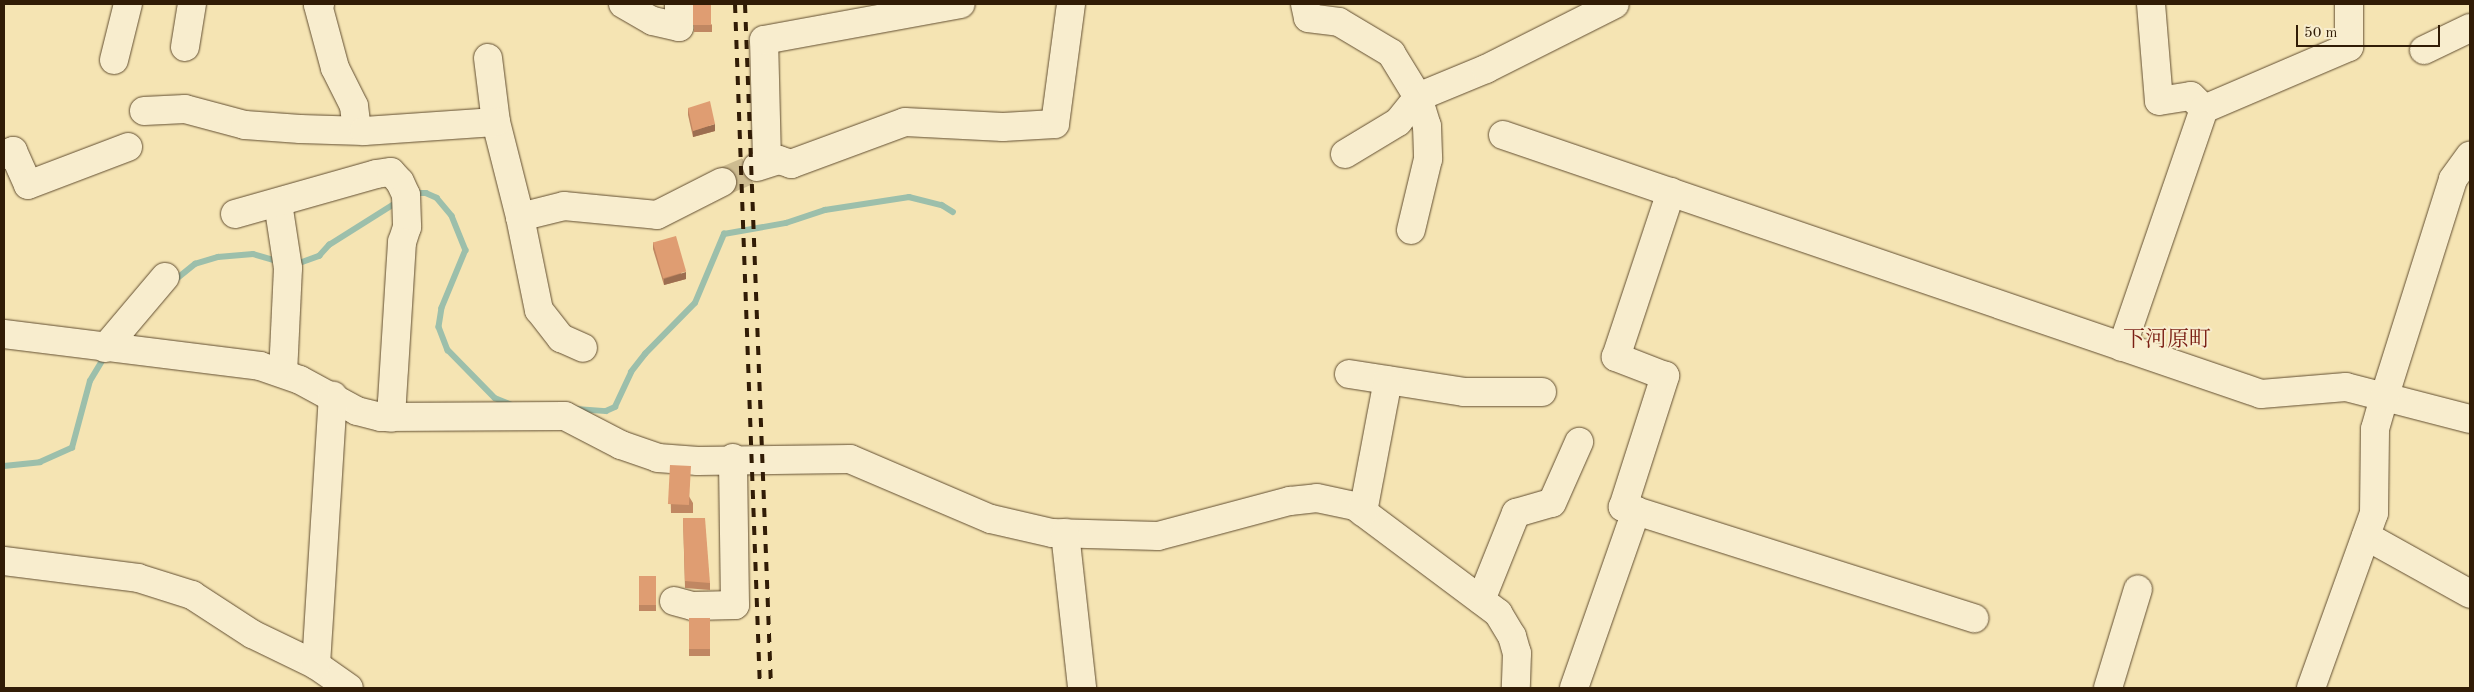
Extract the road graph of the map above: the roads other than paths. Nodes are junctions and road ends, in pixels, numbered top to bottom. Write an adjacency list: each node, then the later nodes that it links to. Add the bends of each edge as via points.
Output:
1 (128, 4): 16 (street)
2 (192, 4): 13 (street)
3 (320, 4): 21 (street, via 334,68 354,106)
4 (623, 4): 5 (street, via 654,22 679,27)
5 (679, 4)
6 (962, 4): 7 (street, via 764,40 762,164 779,160 791,164 904,122 1003,127 1055,124)
7 (1072, 4)
8 (1305, 4): 17 (street, via 1308,18 1339,22 1391,54)
9 (1615, 4): 17 (street, via 1486,68)
10 (2151, 4): 18 (street, via 2159,101 2191,96)
11 (2348, 4): 18 (street, via 2348,47)
12 (2470, 28): 14 (street)
13 (185, 48)
14 (2424, 50)
15 (488, 58): 20 (street)
16 (114, 60)
17 (1418, 97): 24 (street, via 1398,122); 32 (street, via 1427,126 1428,159)
18 (2204, 109): 35 (street)
19 (144, 111): 21 (street, via 185,109 245,125)
20 (496, 122): 21 (street); 31 (street)
21 (357, 130)
22 (1503, 135): 28 (street)
23 (128, 147): 25 (street, via 28,185 13,151)
24 (1345, 154)
25 (4, 155)
26 (2470, 156): 42 (street, via 2454,179)
27 (722, 182): 31 (street, via 657,215 564,206)
28 (1671, 192): 35 (street); 48 (street, via 1616,357 1665,376 1623,507)
29 (278, 203): 30 (street); 38 (street, via 288,268); 44 (street, via 376,174 391,172 400,182 406,195 407,227 402,242)
30 (235, 214)
31 (520, 217): 37 (street, via 539,310 561,338)
32 (1411, 230)
33 (165, 276): 36 (street)
34 (4, 334): 36 (street)
35 (2122, 347): 42 (street, via 2260,394 2346,387)
36 (105, 348): 38 (street, via 260,366)
37 (583, 348)
38 (283, 373): 43 (street)
39 (1348, 374): 40 (street)
40 (1388, 380): 41 (street, via 1464,392); 49 (street)
41 (1542, 392)
42 (2385, 395): 45 (street); 51 (street, via 2375,428 2374,513)
43 (333, 396): 44 (street, via 356,411); 58 (street)
44 (391, 418): 47 (street, via 566,416 621,445 658,458)
45 (2470, 420)
46 (1579, 442): 55 (street, via 1552,503 1516,513)
47 (733, 458): 50 (street, via 850,459 991,519); 56 (street, via 734,605 693,606)
48 (1636, 511): 57 (street); 62 (street)
49 (1363, 512): 50 (street, via 1355,506 1317,498 1290,501 1158,536); 55 (street)
50 (1065, 533): 60 (street)
51 (2366, 536): 54 (street); 64 (street)
52 (4, 560): 58 (street, via 138,578 192,595 252,634)
53 (2138, 589): 63 (street)
54 (2470, 594)
55 (1481, 600): 61 (street, via 1498,613 1512,636 1517,653)
56 (674, 601)
57 (1974, 618)
58 (316, 665): 59 (street)
59 (349, 688)
60 (1082, 688)
61 (1516, 688)
62 (1574, 688)
63 (2108, 688)
64 (2311, 688)

